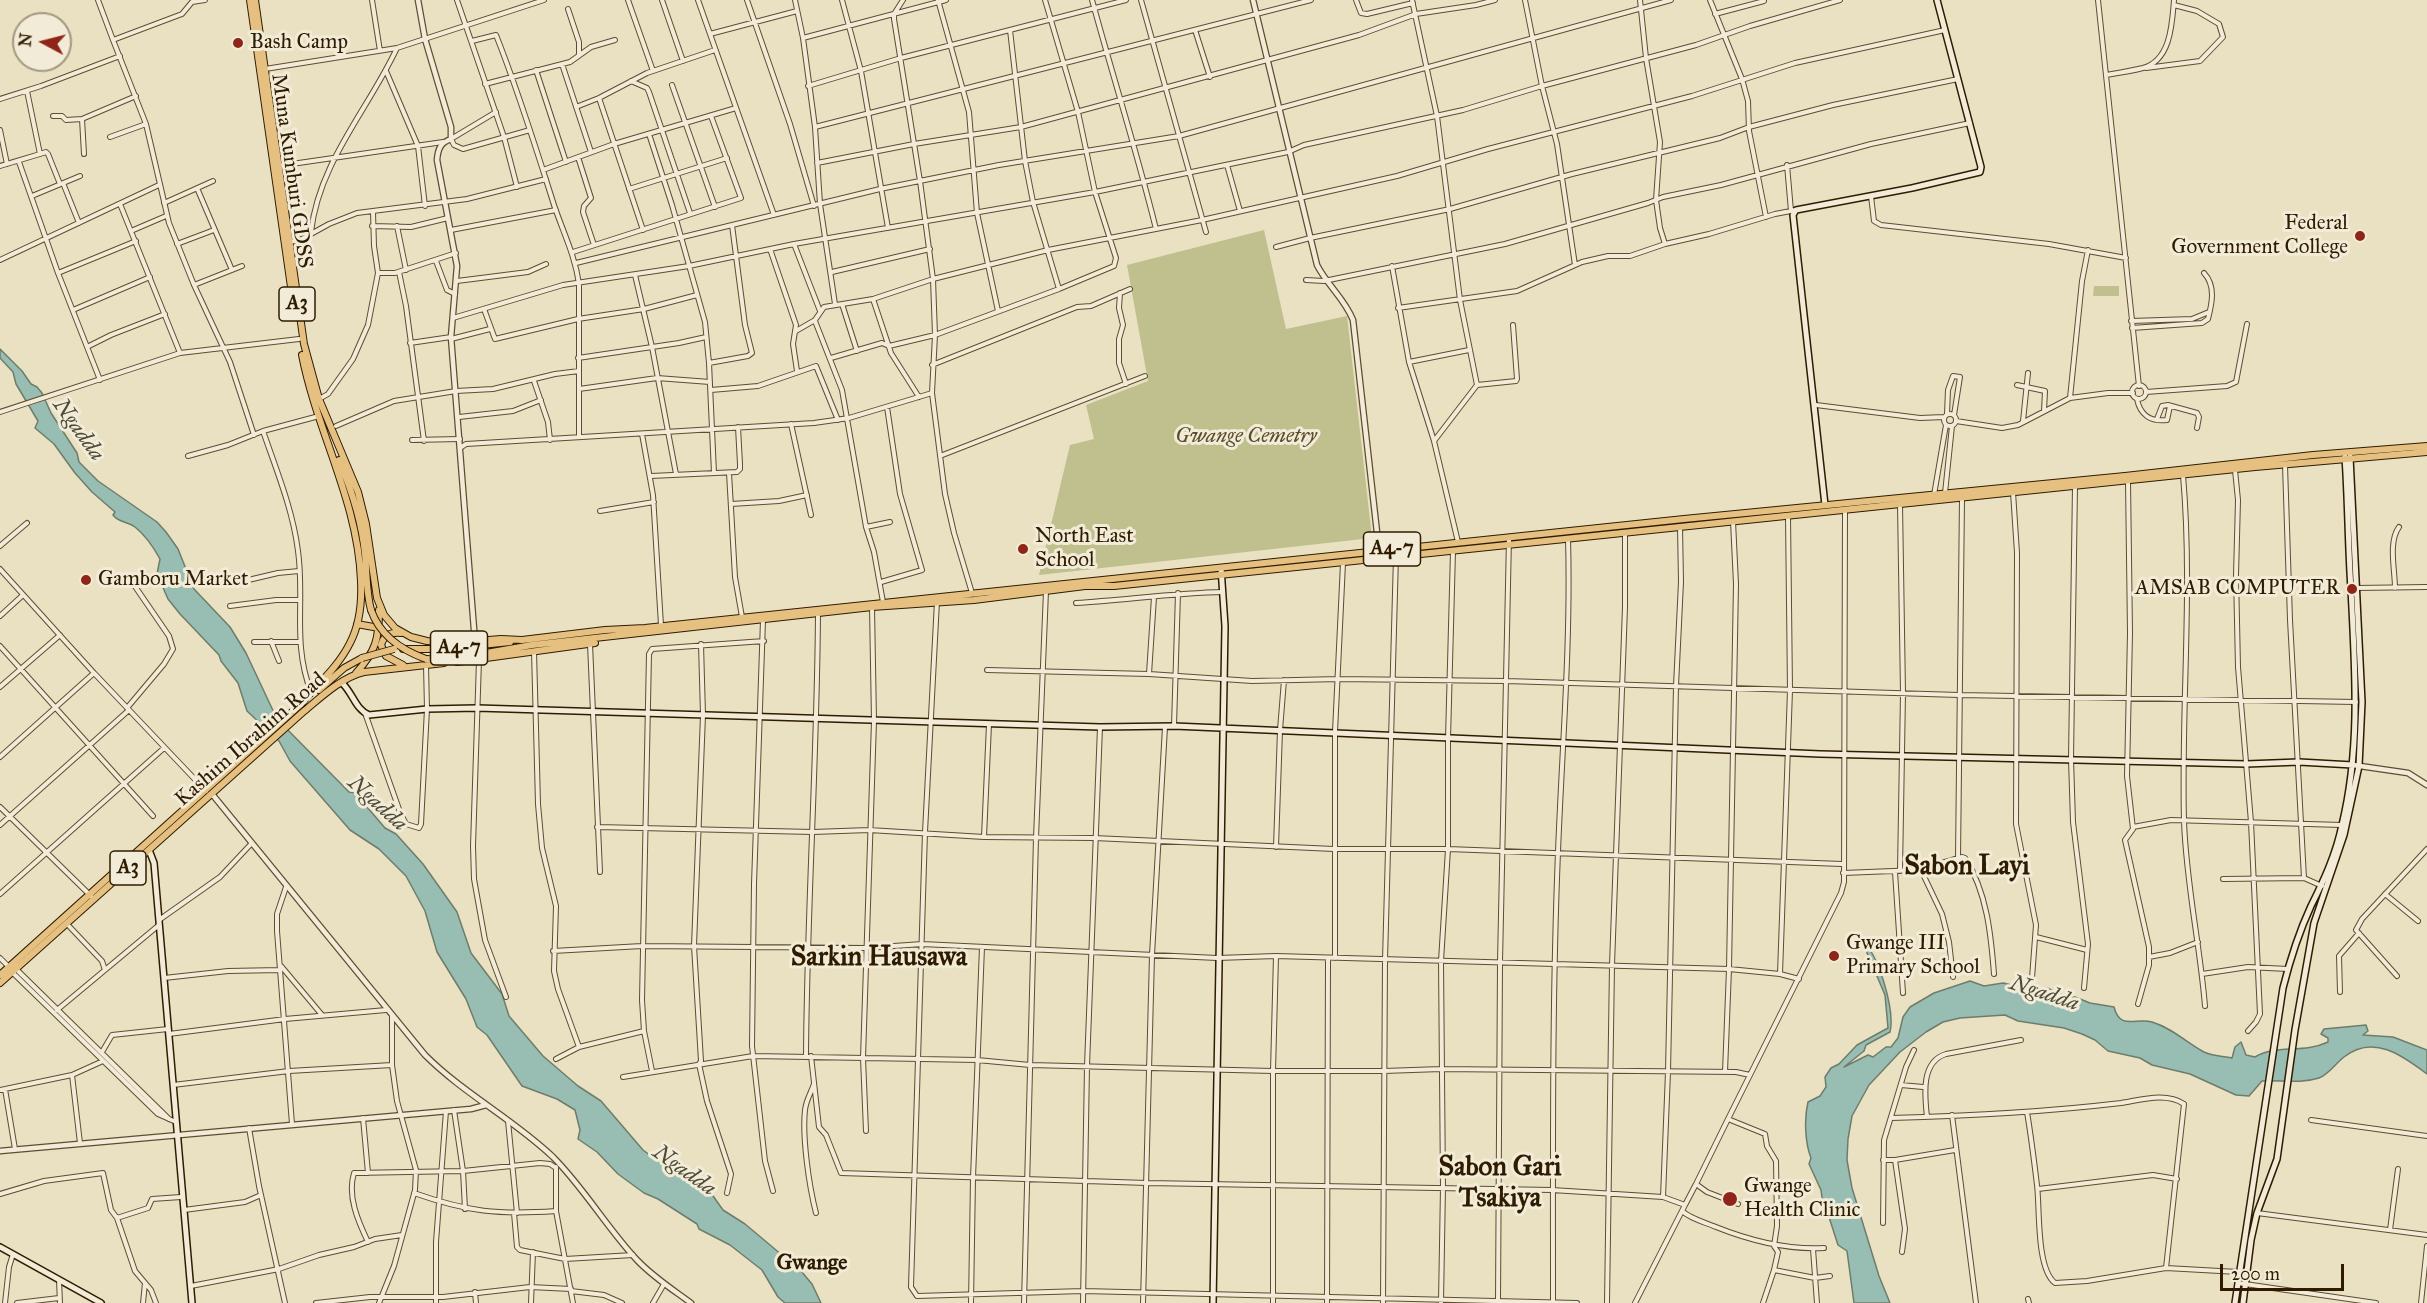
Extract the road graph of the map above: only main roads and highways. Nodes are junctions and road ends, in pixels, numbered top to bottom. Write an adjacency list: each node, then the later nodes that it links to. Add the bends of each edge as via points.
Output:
1 (250, 0): 4 (highway, Muna Kumburi GDSS / A3, via 299,339)
2 (255, 0): 14 (highway, Muna Kumburi GDSS / A3, via 304,344 319,399 358,492)
3 (1937, 0): 10 (main road, via 1971,123 1980,172 1794,211)
4 (319, 416): 17 (highway, Kashim Ibrahim Road / A3, via 347,496 360,562); 22 (highway, A3, bridge, via 353,493 361,525 371,610 380,628 396,645)
5 (2427, 446): 7 (highway, A4-7)
6 (2427, 452): 7 (highway, A4-7)
7 (2348, 455): 8 (highway, A4-7); 8 (highway, A4-7, via 2128,481); 13 (main road)
8 (1945, 496): 9 (highway, A4-7)
9 (1934, 497): 10 (highway, A4-7); 11 (highway, A4-7, via 1900,504 1625,533)
10 (1825, 505): 11 (highway, A4-7)
11 (1509, 541): 12 (highway, A4-7, via 1343,562); 12 (highway, A4-7, via 1378,550)
12 (1222, 571): 15 (highway, A4-7, via 1114,586); 15 (highway, A4-7, via 1076,581); 27 (main road)
13 (2353, 588): 28 (main road); 28 (main road, via 2362,702)
14 (377, 598): 16 (highway, A4-7)
15 (937, 600): 20 (highway, A4-7); 21 (highway, A4-7, via 883,602)
16 (379, 606): 18 (highway); 19 (highway, A4-7)
17 (357, 624): 18 (highway); 26 (highway, Kashim Ibrahim Road / A3, via 345,652)
18 (379, 628): 24 (highway, via 376,646)
19 (402, 633): 21 (highway, A4-7, via 427,641); 23 (highway, via 388,634 381,649 390,660)
20 (615, 637): 22 (highway, A4-7); 22 (highway, Kashim Ibrahim Road / A3, via 479,660)
21 (522, 640): 26 (highway, A4-7, bridge, via 473,647 394,649 362,658 344,668)
22 (426, 662): 23 (highway, Kashim Ibrahim Road / A3)
23 (407, 667): 24 (highway, Kashim Ibrahim Road / A3)
24 (356, 674): 25 (highway, Kashim Ibrahim Road / A3)
25 (342, 683): 26 (highway, Kashim Ibrahim Road / A3); 27 (main road, via 369,715 427,708 477,708)
26 (301, 708): 29 (highway, Kashim Ibrahim Road / A3)
27 (1222, 729): 28 (main road, via 1788,753); 38 (main road)
28 (2356, 765): 39 (main road, via 2322,886 2288,969 2275,1030); 40 (main road, via 2344,835 2313,923 2277,1159 2257,1213)
29 (209, 793): 30 (highway, Kashim Ibrahim Road / A3); 31 (highway, Kashim Ibrahim Road / A3)
30 (149, 850): 31 (highway, Kashim Ibrahim Road / A3); 37 (main road, via 154,863 173,1121)
31 (92, 897): 32 (highway, Kashim Ibrahim Road / A3); 32 (highway, Kashim Ibrahim Road / A3)
32 (12, 969): 33 (highway, Kashim Ibrahim Road / A3); 34 (highway, Kashim Ibrahim Road / A3)
33 (0, 975)
34 (0, 983)
35 (0, 1247): 36 (main road)
36 (101, 1303)
37 (192, 1303)
38 (1213, 1303)
39 (2235, 1303)
40 (2243, 1303)

